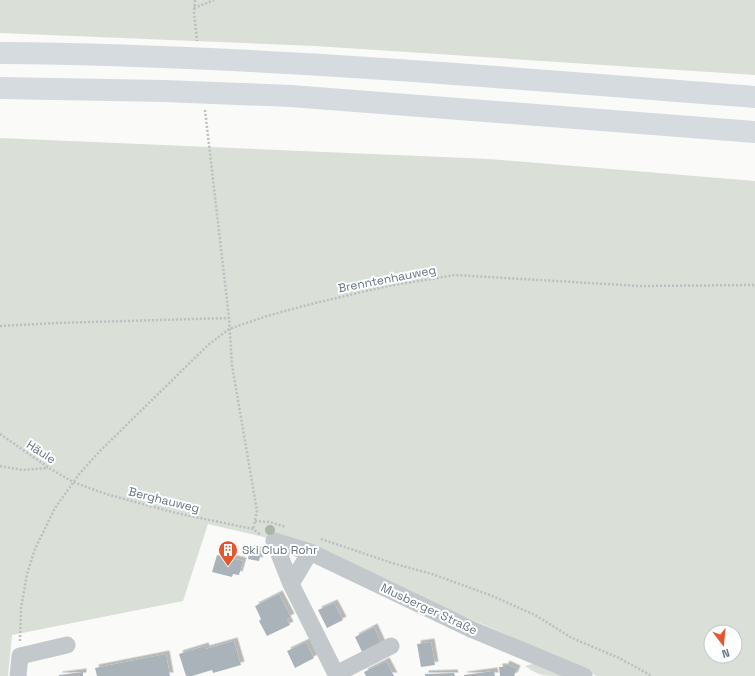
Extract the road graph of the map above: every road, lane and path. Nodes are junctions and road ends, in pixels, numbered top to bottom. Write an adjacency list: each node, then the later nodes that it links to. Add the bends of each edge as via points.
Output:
1 (195, 0): 2 (path, via 194,10)
2 (214, 0)
3 (0, 53): 5 (highway, via 291,63)
4 (0, 88): 6 (highway, via 164,90 291,96)
5 (755, 98)
6 (755, 132)
7 (208, 141): 9 (path)
8 (755, 285): 11 (path, Brenntenhauweg, via 640,286 454,275 388,286 311,304)
9 (229, 318): 10 (path, via 57,322); 11 (path)
10 (0, 326)
11 (229, 329): 15 (path, Brenntenhauweg, via 208,345 99,452); 16 (path, via 232,365 256,511)
12 (0, 434): 14 (path, Häule)
13 (0, 466): 14 (path, via 23,470)
14 (49, 468): 15 (path, Häule)
15 (73, 482): 16 (path, Berghauweg, via 176,513 253,530); 22 (path, Brenntenhauweg, via 51,515 35,549 27,574 20,608)
16 (255, 521): 17 (path, via 270,522)
17 (291, 529)
18 (314, 545): 19 (street); 19 (street, Musberger Straße, via 274,541); 25 (street, Musberger Straße, via 473,630); 26 (path, via 432,574 490,595 535,615 572,638 619,658)
19 (291, 584): 23 (street)
20 (67, 645): 22 (street)
21 (391, 646): 23 (street)
22 (20, 656): 24 (street)
23 (337, 675)
24 (18, 676)
25 (584, 676)
26 (652, 676)

